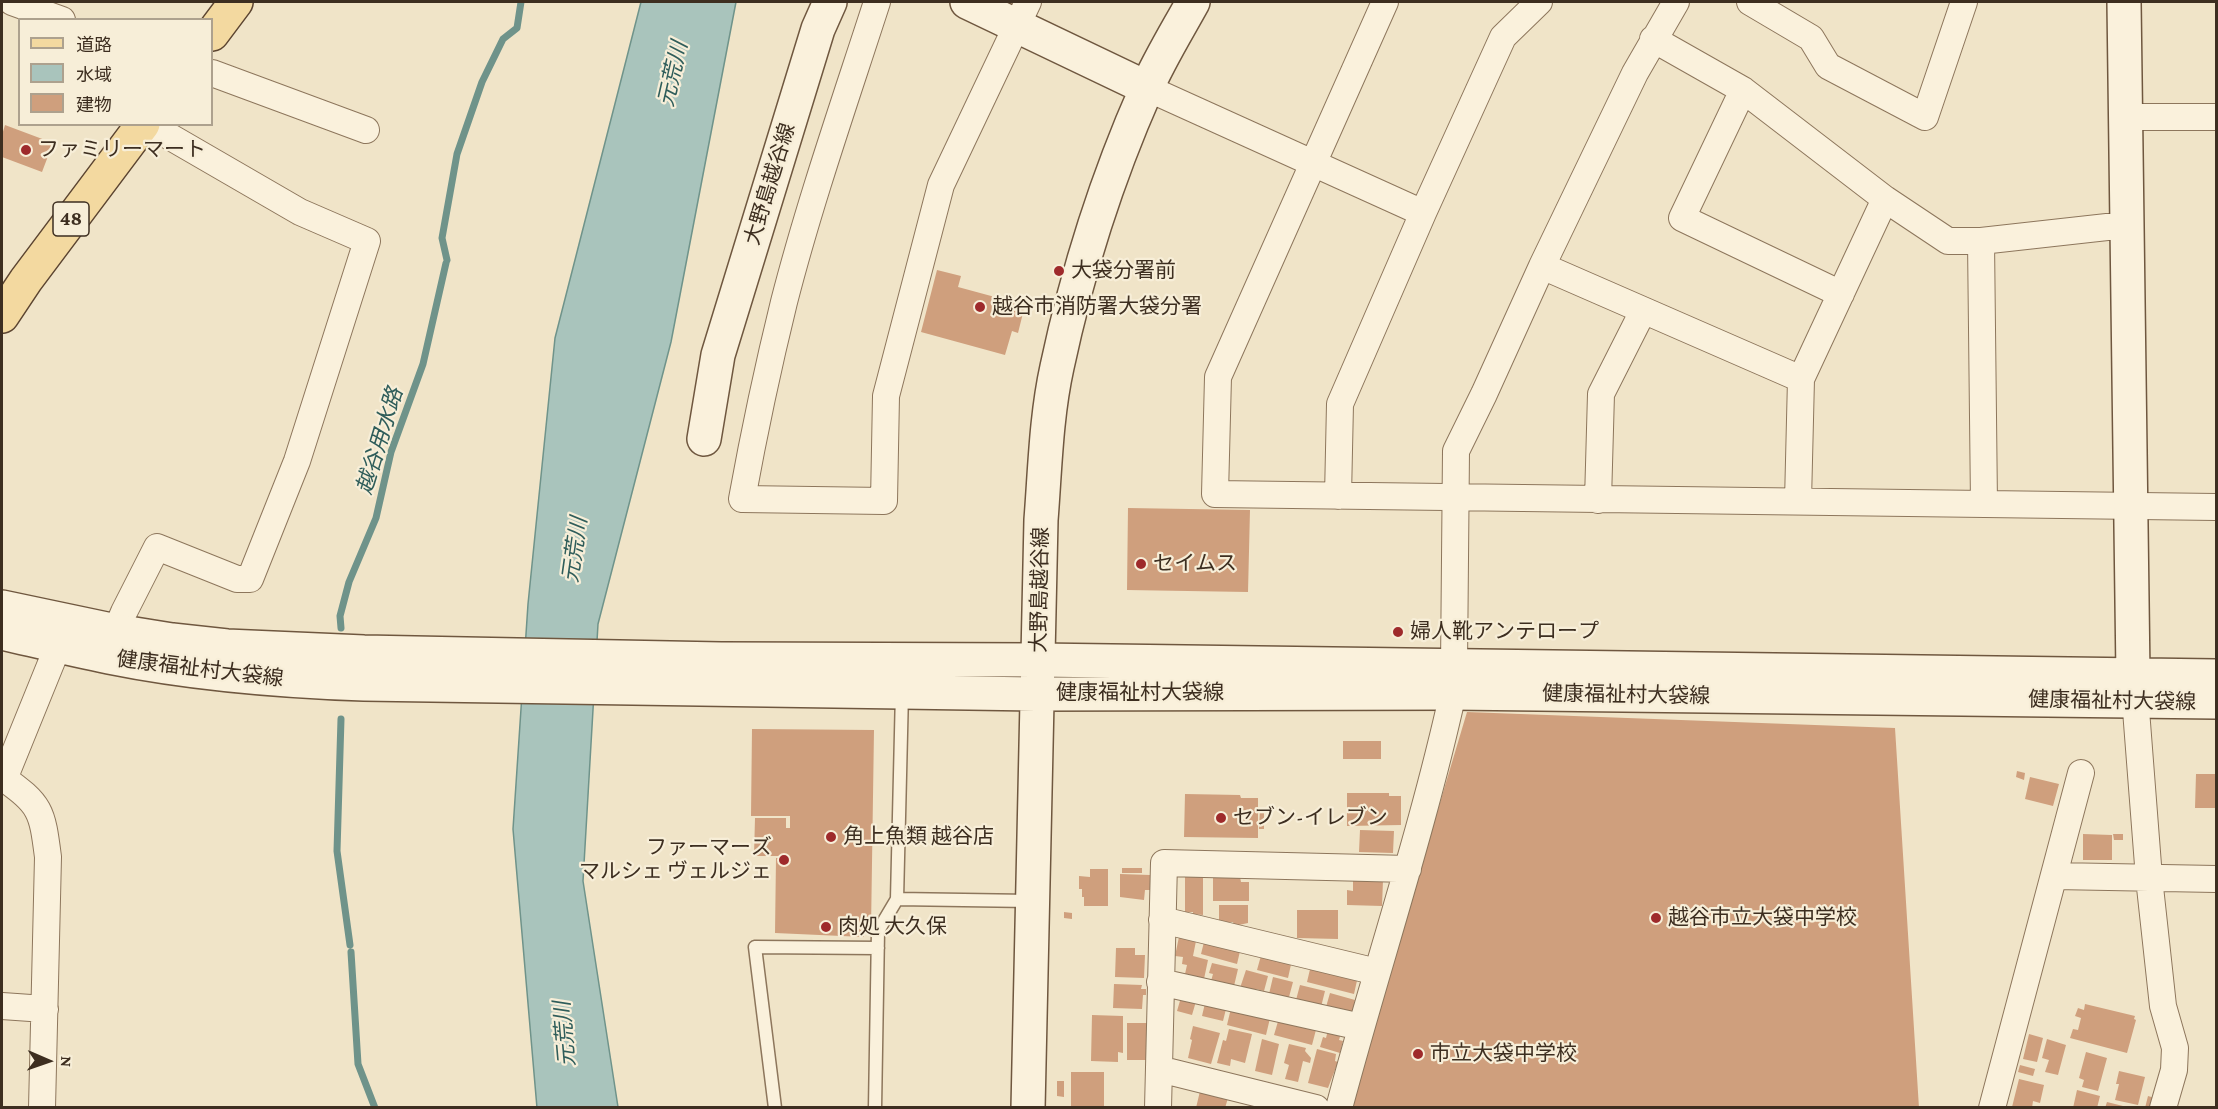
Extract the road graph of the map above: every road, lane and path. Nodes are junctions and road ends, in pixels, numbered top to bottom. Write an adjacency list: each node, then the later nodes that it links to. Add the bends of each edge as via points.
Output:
1 (12, 2): 14 (street)
2 (236, 2): 15 (main road)
3 (830, 2): 35 (street, 大野島越谷線, via 818,29 718,355)
4 (878, 2): 13 (street, via 785,300 742,499 884,501 886,396 941,185)
5 (967, 2): 13 (street)
6 (1193, 2): 18 (street, 大野島越谷線)
7 (1385, 2): 25 (street)
8 (1539, 2): 27 (street, via 1503,37)
9 (1676, 2): 16 (street)
10 (1750, 2): 11 (street, via 1810,38 1828,66 1925,117)
11 (1964, 2)
12 (2124, 2): 20 (street)
13 (1022, 13): 18 (street)
14 (56, 18)
15 (213, 33)
16 (1653, 39): 19 (street); 30 (street)
17 (213, 73): 24 (street)
18 (1147, 88): 25 (street); 47 (street, 大野島越谷線, via 1092,237 1056,369 1041,520)
19 (1743, 90): 26 (street); 31 (street, via 1682,218)
20 (2125, 117): 21 (street); 28 (street)
21 (2217, 117)
22 (142, 126): 33 (main road, 48)
23 (151, 126): 44 (street, via 300,212 367,241 297,461 250,579 237,579 157,547)
24 (366, 130)
25 (1313, 163): 27 (street); 36 (street, via 1218,377 1215,494)
26 (1885, 199): 29 (street, via 1948,241); 31 (street)
27 (1423, 213): 36 (street, via 1340,404)
28 (2127, 227): 29 (street); 41 (street)
29 (1981, 241): 40 (street)
30 (1542, 266): 32 (street); 37 (street, via 1456,451)
31 (1841, 294): 34 (street)
32 (1643, 311): 34 (street); 38 (street, via 1601,394)
33 (2, 316)
34 (1801, 379): 39 (street)
35 (704, 439)
36 (1338, 496): 37 (street)
37 (1457, 498): 38 (street); 50 (street)
38 (1598, 500): 39 (street)
39 (1798, 501): 40 (street)
40 (1984, 504): 41 (street)
41 (2129, 506): 42 (street); 51 (street)
42 (2217, 507)
43 (2, 607): 44 (street, 健康福祉村大袋線)
44 (116, 632): 48 (street, 健康福祉村大袋線, via 227,646)
45 (2, 633): 46 (street, 健康福祉村大袋線)
46 (58, 646): 48 (street, 健康福祉村大袋線, via 110,658 293,681 402,685); 56 (street)
47 (1038, 660): 48 (street, 健康福祉村大袋線); 50 (street, 健康福祉村大袋線); 53 (street, 大野島越谷線)
48 (721, 673): 52 (street, 健康福祉村大袋線)
49 (2217, 676): 51 (street, 健康福祉村大袋線)
50 (1454, 680): 51 (street, 健康福祉村大袋線); 53 (street, 健康福祉村大袋線); 57 (street)
51 (2134, 688): 54 (street, 健康福祉村大袋線); 59 (street)
52 (902, 691): 53 (street, 健康福祉村大袋線); 61 (lane)
53 (1036, 694): 62 (street, 大野島越谷線)
54 (2217, 702)
55 (2081, 773): 58 (street)
56 (3, 778): 68 (street, via 27,795 43,817 48,857)
57 (1408, 869): 63 (street, via 1164,863); 65 (street)
58 (2055, 876): 59 (street); 78 (street)
59 (2150, 878): 60 (street); 79 (street, via 2163,1006 2175,1048 2174,1070)
60 (2217, 879)
61 (897, 899): 62 (lane); 64 (lane, via 878,931)
62 (1032, 901): 74 (street, 大野島越谷線)
63 (1162, 920): 65 (street); 66 (street)
64 (878, 948): 72 (lane, via 755,946); 73 (lane)
65 (1377, 972): 69 (street)
66 (1160, 982): 69 (street); 70 (street)
67 (2, 1006): 68 (street)
68 (45, 1009): 71 (street)
69 (1361, 1027): 77 (street)
70 (1159, 1069): 75 (street); 76 (street)
71 (42, 1107)
72 (775, 1107)
73 (875, 1107)
74 (1028, 1107)
75 (1158, 1107)
76 (1316, 1107)
77 (1339, 1107)
78 (1992, 1107)
79 (2163, 1107)

